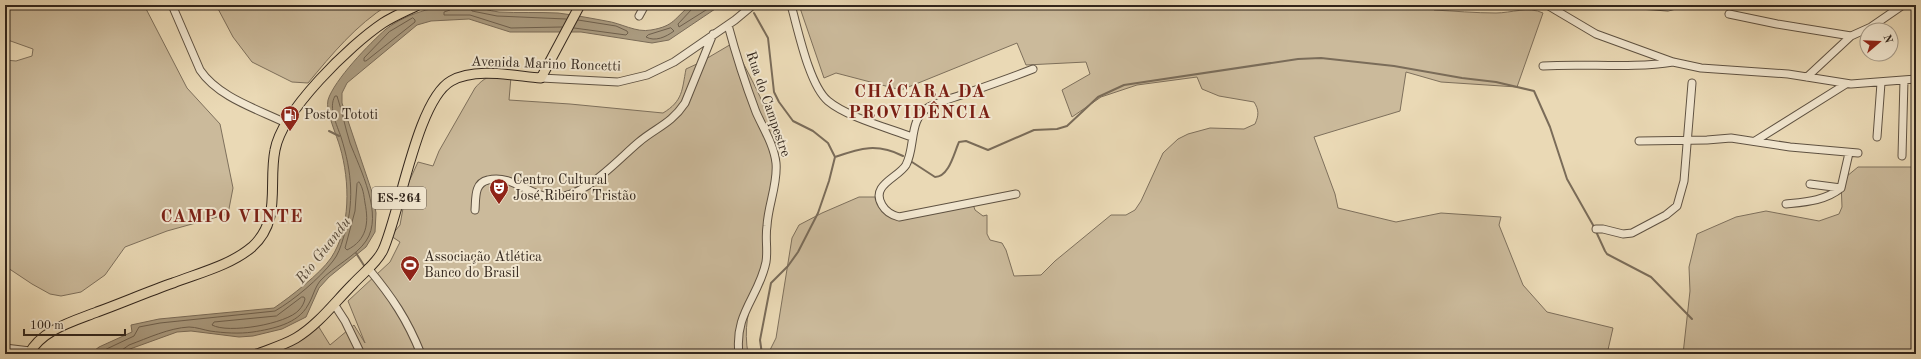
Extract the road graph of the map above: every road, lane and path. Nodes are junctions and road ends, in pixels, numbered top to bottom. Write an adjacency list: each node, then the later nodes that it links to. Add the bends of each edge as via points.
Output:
1 (172, 5): 26 (street, via 206,79 229,96)
2 (418, 5): 26 (main road, via 384,22 342,57)
3 (580, 5): 20 (main road)
4 (645, 5): 12 (street)
5 (753, 5): 13 (street, Avenida Marino Roncetti)
6 (791, 5): 27 (street, via 814,81 827,100 848,113)
7 (1547, 5): 16 (street, via 1596,34)
8 (1639, 5): 9 (street)
9 (1676, 5)
10 (1903, 5): 15 (street, via 1871,27)
11 (1729, 14): 15 (street)
12 (639, 16)
13 (728, 25): 14 (street, Avenida Marino Roncetti); 48 (street, Rua do Campestre, via 741,72 772,147 776,163 766,226 766,261 741,321 738,335)
14 (713, 34): 20 (street, Avenida Marino Roncetti, via 658,71 632,80 618,82); 39 (street, via 679,112 672,120 640,141 593,182 576,192 560,197 548,197 504,179 490,179 481,182 476,189)
15 (1851, 36): 19 (street)
16 (1673, 62): 17 (street, via 1652,65); 19 (street, via 1705,68)
17 (1543, 66)
18 (1033, 69): 27 (street, via 930,106 920,116)
19 (1807, 77): 25 (street)
20 (541, 78): 41 (main road, Avenida Marino Roncetti / ES-264, via 466,75 446,84 435,99 419,135 382,252)
21 (1916, 79): 22 (street)
22 (1904, 80): 24 (street); 34 (street)
23 (1692, 83): 29 (street)
24 (1881, 83): 25 (street); 28 (street)
25 (1846, 84): 31 (street)
26 (286, 123): 44 (main road, via 275,150 273,208 270,221 263,235 252,247 221,265 65,325 41,339)
27 (912, 137): 37 (street, via 906,165 880,189 880,203 893,216 899,217)
28 (1877, 137)
29 (1686, 140): 30 (street); 31 (street, via 1731,138); 40 (street, via 1684,181 1676,208 1632,233 1622,234 1603,228)
30 (1639, 141)
31 (1755, 141): 32 (street)
32 (1849, 153): 33 (street); 36 (street)
33 (1858, 153)
34 (1902, 156)
35 (1810, 184): 36 (street)
36 (1841, 188): 38 (street, via 1824,198)
37 (1016, 194)
38 (1786, 204)
39 (475, 210)
40 (1596, 229)
41 (368, 268): 42 (main road, Avenida Marino Roncetti / ES-264); 47 (street, via 393,299 407,322)
42 (334, 304): 45 (main road, Avenida Marino Roncetti / ES-264, via 296,338); 46 (street)
43 (5, 348): 44 (street)
44 (30, 352)
45 (257, 354)
46 (361, 354)
47 (421, 354)
48 (739, 354)

